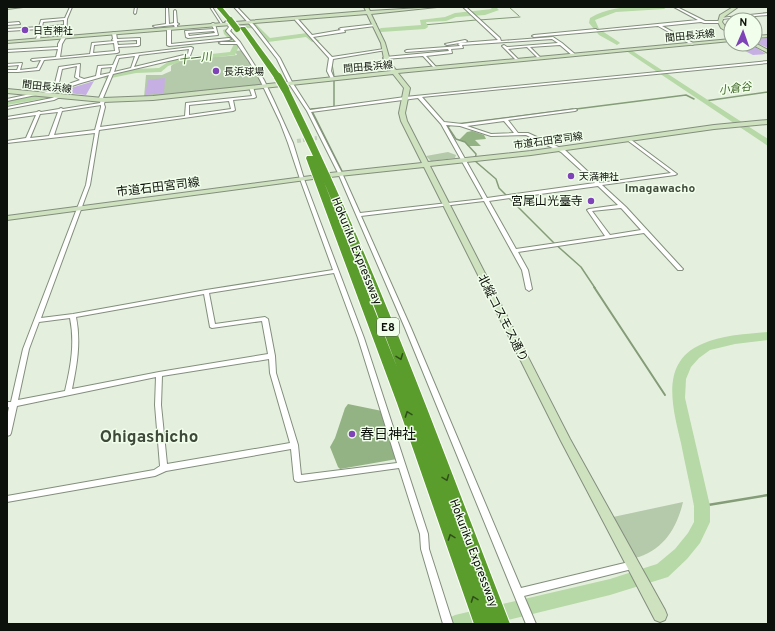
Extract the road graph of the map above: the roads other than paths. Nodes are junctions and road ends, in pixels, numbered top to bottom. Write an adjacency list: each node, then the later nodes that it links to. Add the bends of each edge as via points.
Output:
1 (21, 7): 13 (street)
2 (71, 7): 18 (street)
3 (136, 7): 16 (street)
4 (167, 7): 33 (street)
5 (211, 7): 21 (street)
6 (219, 7): 21 (highway, Hokuriku Expressway / E8)
7 (225, 7): 21 (highway, Hokuriku Expressway / E8)
8 (236, 7): 23 (street)
9 (435, 7): 14 (street)
10 (464, 7): 43 (street)
11 (675, 7): 22 (street)
12 (736, 7): 20 (street)
13 (7, 8)
14 (368, 10): 19 (street); 28 (street, 北縦コスモス通り)
15 (175, 12): 32 (street)
16 (136, 13)
17 (768, 14): 20 (street)
18 (66, 19): 30 (street); 35 (street, via 42,21)
19 (296, 19): 23 (street); 39 (street)
20 (720, 20): 22 (street); 34 (street)
21 (229, 21): 23 (street); 27 (street); 47 (street, via 231,27 228,31); 89 (highway, Hokuriku Expressway / E8, bridge, via 240,28 275,78)
22 (700, 21): 29 (street)
23 (250, 22): 89 (street, via 279,59)
24 (19, 23): 26 (street)
25 (7, 24): 26 (street)
26 (12, 24): 37 (street)
27 (212, 24): 32 (street); 36 (street)
28 (375, 25): 39 (street); 60 (street, 北縦コスモス通り)
29 (659, 25): 43 (street); 49 (street)
30 (65, 26): 35 (street); 40 (street)
31 (155, 26): 33 (street)
32 (176, 26): 33 (street)
33 (169, 27): 38 (street); 50 (street, via 169,44)
34 (723, 27)
35 (40, 28): 37 (street); 41 (street)
36 (215, 30): 36 (street, via 217,34 188,38 186,32)
37 (7, 31)
38 (114, 33): 40 (street); 46 (street)
39 (311, 36): 67 (street)
40 (64, 37): 41 (street); 54 (street)
41 (38, 39): 45 (street)
42 (229, 39): 50 (street)
43 (498, 40): 48 (street, via 553,38); 51 (street, via 460,44 462,47); 55 (street)
44 (723, 41): 49 (street, 間田長浜線)
45 (7, 42)
46 (115, 43): 46 (street, via 140,39 138,45); 61 (street, via 93,44); 61 (street, via 116,52)
47 (237, 43): 50 (street); 86 (street)
48 (560, 44): 53 (street); 64 (street)
49 (692, 44): 64 (street, 間田長浜線)
50 (191, 46): 57 (street); 71 (street, via 189,55)
51 (448, 46): 58 (street); 63 (street, via 451,52)
52 (402, 47): 58 (street)
53 (528, 47): 55 (street); 68 (street)
54 (60, 48): 56 (street); 66 (street)
55 (506, 48): 72 (street)
56 (7, 51)
57 (173, 51): 59 (street); 71 (street)
58 (407, 51): 65 (street)
59 (155, 53): 62 (street); 75 (street)
60 (385, 54): 65 (street); 67 (street); 81 (street, 北縦コスモス通り)
61 (91, 55): 66 (street)
62 (138, 55): 76 (street, via 118,57); 78 (street)
63 (424, 55): 65 (street); 77 (street)
64 (574, 55): 68 (street, 間田長浜線)
65 (414, 56)
66 (58, 58): 69 (street)
67 (331, 58): 84 (street, via 329,71)
68 (539, 58): 72 (street, 間田長浜線)
69 (43, 59): 70 (street); 79 (street, via 38,69)
70 (34, 60)
71 (171, 60): 75 (street)
72 (517, 60): 77 (street, 間田長浜線)
73 (768, 62): 94 (street)
74 (7, 65): 79 (street, via 21,64)
75 (151, 65): 78 (street)
76 (114, 66): 82 (street); 83 (street, via 100,67)
77 (435, 68): 81 (street, 間田長浜線)
78 (132, 69): 82 (street)
79 (18, 70): 80 (street)
80 (7, 71)
81 (395, 72): 84 (street, 間田長浜線); 95 (street, 北縦コスモス通り, via 407,88)
82 (110, 76): 83 (street); 98 (street, via 101,98)
83 (98, 77): 85 (street)
84 (332, 78): 89 (street, 間田長浜線)
85 (84, 81): 87 (street); 87 (street, via 77,77 79,65 60,68 57,83)
86 (264, 86): 88 (street, 間田長浜線); 89 (street, 間田長浜線); 122 (street, via 294,142)
87 (63, 87): 92 (street)
88 (251, 87): 97 (street, via 254,97); 98 (street, 間田長浜線)
89 (285, 87): 102 (street); 149 (highway, Hokuriku Expressway / E8, via 306,149)
90 (7, 91): 91 (street, 間田長浜線)
91 (35, 94): 92 (street, 間田長浜線); 96 (street)
92 (43, 94): 93 (street, 間田長浜線)
93 (58, 96): 98 (street, 間田長浜線); 99 (street)
94 (419, 97): 95 (street); 108 (street)
95 (405, 98): 102 (street); 118 (street, 北縦コスモス通り, via 402,113 404,121)
96 (7, 100)
97 (231, 100): 104 (street, via 187,104); 104 (street, via 233,110)
98 (102, 102): 100 (street); 110 (street)
99 (7, 108)
100 (61, 109): 103 (street); 112 (street)
101 (575, 110): 106 (street)
102 (309, 111): 119 (street, via 320,138)
103 (39, 112): 105 (street); 113 (street)
104 (187, 115): 110 (street, via 182,118)
105 (7, 118)
106 (505, 119): 109 (street); 111 (street)
107 (768, 122): 114 (street, 市道石田宮司線)
108 (443, 123): 109 (street); 117 (street)
109 (461, 125): 111 (street, via 491,135)
110 (97, 130): 112 (street); 127 (street, via 88,185)
111 (516, 133): 116 (street, via 531,135)
112 (51, 137): 113 (street)
113 (27, 140): 115 (street)
114 (629, 140): 116 (street, 市道石田宮司線); 123 (street, via 675,174)
115 (7, 142)
116 (560, 150): 117 (street, 市道石田宮司線); 123 (street)
117 (464, 160): 118 (street, 市道石田宮司線); 124 (street)
118 (425, 164): 119 (street, 市道石田宮司線); 125 (street, 北縦コスモス通り)
119 (340, 173): 120 (street, 市道石田宮司線); 128 (street)
120 (330, 175)
121 (311, 178): 122 (street, 市道石田宮司線)
122 (302, 179): 127 (street, 市道石田宮司線); 134 (street)
123 (598, 185): 124 (street); 126 (street)
124 (486, 200): 125 (street); 132 (street)
125 (447, 205): 128 (street); 148 (street, 北縦コスモス通り, via 566,441)
126 (621, 206): 130 (street); 131 (street, via 589,210)
127 (79, 209): 129 (street, 市道石田宮司線); 138 (street)
128 (358, 215): 150 (street)
129 (7, 218)
130 (645, 231): 131 (street); 133 (street)
131 (609, 237): 132 (street)
132 (514, 251): 135 (street, via 524,270)
133 (680, 268)
134 (335, 271): 136 (street); 145 (street, via 361,338)
135 (529, 289)
136 (206, 292): 137 (street); 139 (street, via 212,326 265,319)
137 (73, 316): 138 (street); 141 (street, via 77,329 77,354)
138 (37, 320): 142 (street)
139 (272, 356): 140 (street); 144 (street, via 273,372)
140 (159, 374): 141 (street); 146 (street, via 158,405)
141 (68, 392): 142 (street)
142 (10, 404): 143 (street)
143 (7, 433)
144 (294, 445): 145 (street, via 298,479); 146 (street)
145 (402, 465): 152 (street)
146 (164, 468): 147 (street, via 155,473)
147 (7, 499)
148 (634, 567): 150 (street); 151 (street, 北縦コスモス通り)
149 (472, 572): 153 (highway, Hokuriku Expressway / E8, one-way to 149); 154 (highway, Hokuriku Expressway / E8)
150 (520, 595): 155 (street)
151 (662, 619)
152 (448, 624)
153 (483, 624)
154 (501, 624)
155 (531, 624)

